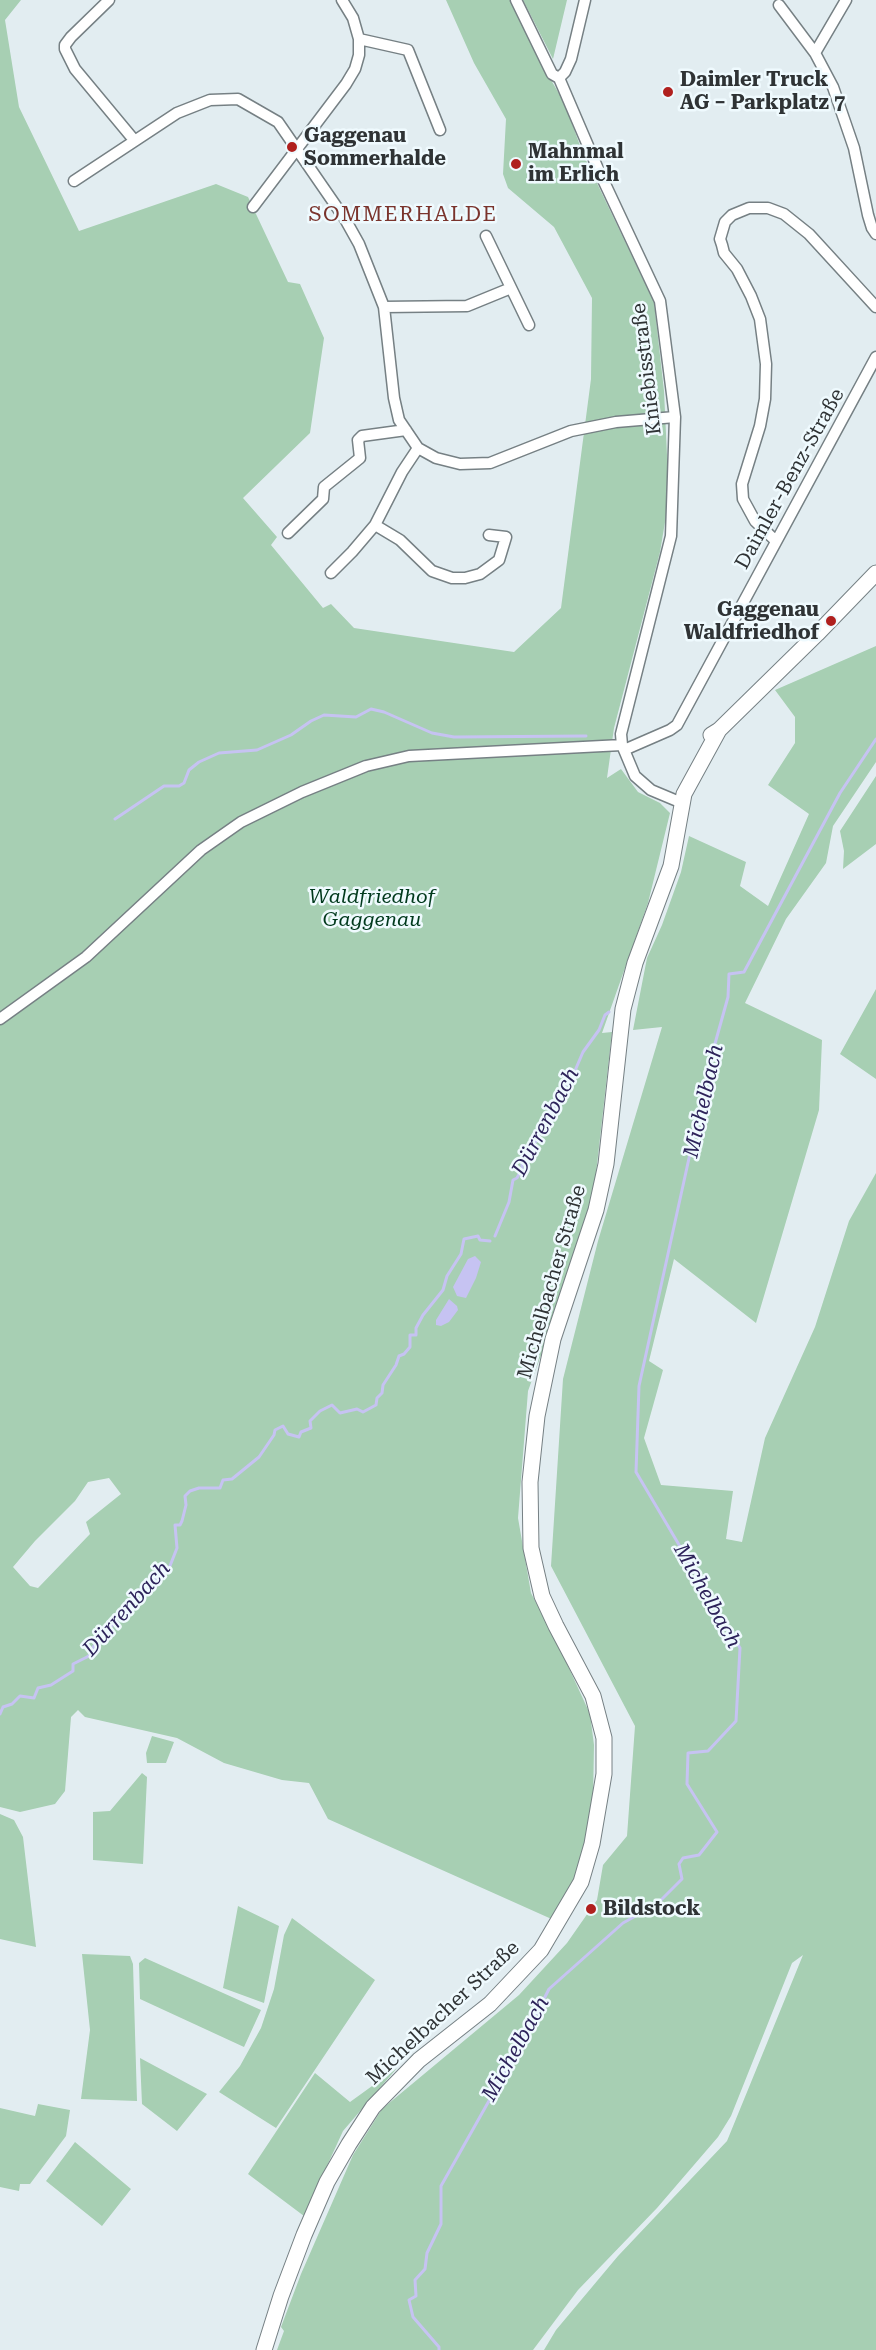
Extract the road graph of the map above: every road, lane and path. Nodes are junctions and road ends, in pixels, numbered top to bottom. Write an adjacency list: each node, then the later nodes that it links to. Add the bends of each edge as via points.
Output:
1 (109, 0): 11 (street, via 65,49 75,69)
2 (342, 0): 7 (street)
3 (516, 0): 9 (street, Kniebisstraße, via 552,74)
4 (585, 0): 9 (street, via 571,59)
5 (846, 0): 8 (street)
6 (779, 5): 8 (street)
7 (359, 39): 10 (street, via 408,50); 12 (street, via 355,69)
8 (815, 53): 15 (street, via 844,117)
9 (559, 78): 22 (street, Kniebisstraße, via 660,301)
10 (440, 130)
11 (134, 140): 12 (street, via 177,113 206,101 238,99 278,122); 13 (street)
12 (298, 148): 14 (street); 18 (street, via 354,235)
13 (74, 181)
14 (253, 207)
15 (876, 234)
16 (486, 236): 17 (street)
17 (511, 288): 18 (street, via 467,306); 20 (street)
18 (384, 307): 23 (street, via 394,398 399,420)
19 (876, 307): 28 (street, via 809,234 784,214 768,208 749,208 725,222 720,239 724,253 737,269 760,319 766,364 765,399 742,484 743,499 755,521)
20 (529, 326)
21 (876, 357): 28 (street, Daimler-Benz-Straße)
22 (675, 417): 24 (street, via 571,431 490,463 460,464); 31 (street, Kniebisstraße, via 671,536 623,720)
23 (406, 430): 24 (street); 26 (street, via 362,436 358,440 360,458 324,488 323,499)
24 (418, 448): 25 (street)
25 (375, 525): 27 (street, via 400,540 432,571 452,578 480,574 499,561 506,537); 29 (street)
26 (288, 533)
27 (489, 536)
28 (775, 540): 31 (street, Daimler-Benz-Straße, via 677,725)
29 (330, 573)
30 (876, 573): 32 (main road, Michelbacher Straße, via 718,730 704,739 683,782)
31 (623, 747): 32 (street, via 641,782 651,790); 33 (street, via 409,756 366,766 302,792 241,822 201,850 86,957)
32 (683, 798): 34 (main road, Michelbacher Straße, via 670,866 623,1009 606,1164 596,1210 553,1339 537,1416 530,1482 531,1548 542,1596 594,1695 604,1738 604,1774 592,1844 580,1882 541,1950 490,2004 419,2060 388,2091 349,2144 304,2235)
33 (0, 1020)
34 (264, 2350)

